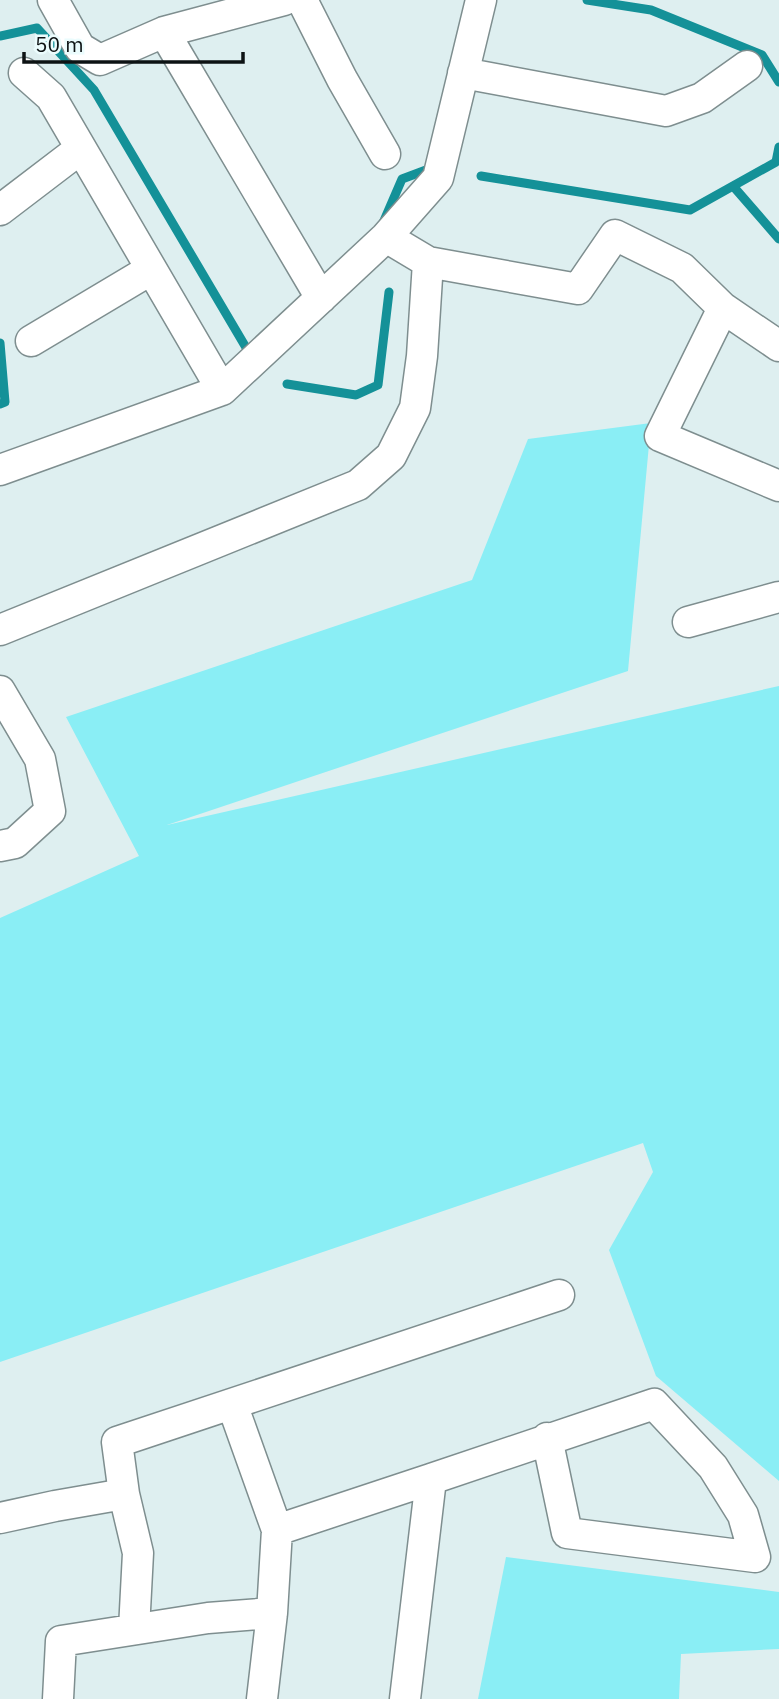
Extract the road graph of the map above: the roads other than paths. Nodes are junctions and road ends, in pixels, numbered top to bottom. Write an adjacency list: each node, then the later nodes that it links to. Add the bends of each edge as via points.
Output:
1 (53, 0): 5 (street, via 80,48 100,60)
2 (284, 0): 5 (street)
3 (302, 0): 10 (street)
4 (481, 0): 8 (street)
5 (164, 32): 15 (street)
6 (747, 66): 8 (street, via 702,98 666,111)
7 (24, 73): 9 (street, via 51,97)
8 (463, 73): 12 (street, via 438,178)
9 (80, 149): 11 (street); 14 (street)
10 (385, 154)
11 (0, 210)
12 (386, 237): 13 (street); 15 (street)
13 (428, 262): 16 (street, via 579,289 615,235 682,268); 24 (street, via 415,408 391,456 358,485)
14 (150, 270): 17 (street); 19 (street)
15 (321, 298): 19 (street)
16 (723, 308): 18 (street); 21 (street, via 660,436)
17 (31, 341)
18 (779, 346)
19 (222, 390): 20 (street)
20 (0, 470)
21 (779, 486)
22 (779, 597): 23 (street)
23 (688, 622)
24 (0, 630)
25 (0, 691): 26 (street, via 40,759 50,811 15,843)
26 (0, 846)
27 (559, 1295): 28 (street)
28 (232, 1404): 31 (street, via 117,1442); 33 (street)
29 (547, 1438): 29 (street, via 654,1404 713,1467 743,1516 755,1557 567,1533); 30 (street)
30 (430, 1479): 33 (street); 38 (street)
31 (124, 1494): 32 (street); 35 (street, via 138,1553)
32 (0, 1518)
33 (277, 1530): 34 (street)
34 (272, 1613): 35 (street); 37 (street)
35 (134, 1629): 36 (street, via 61,1641)
36 (58, 1699)
37 (262, 1699)
38 (405, 1699)

